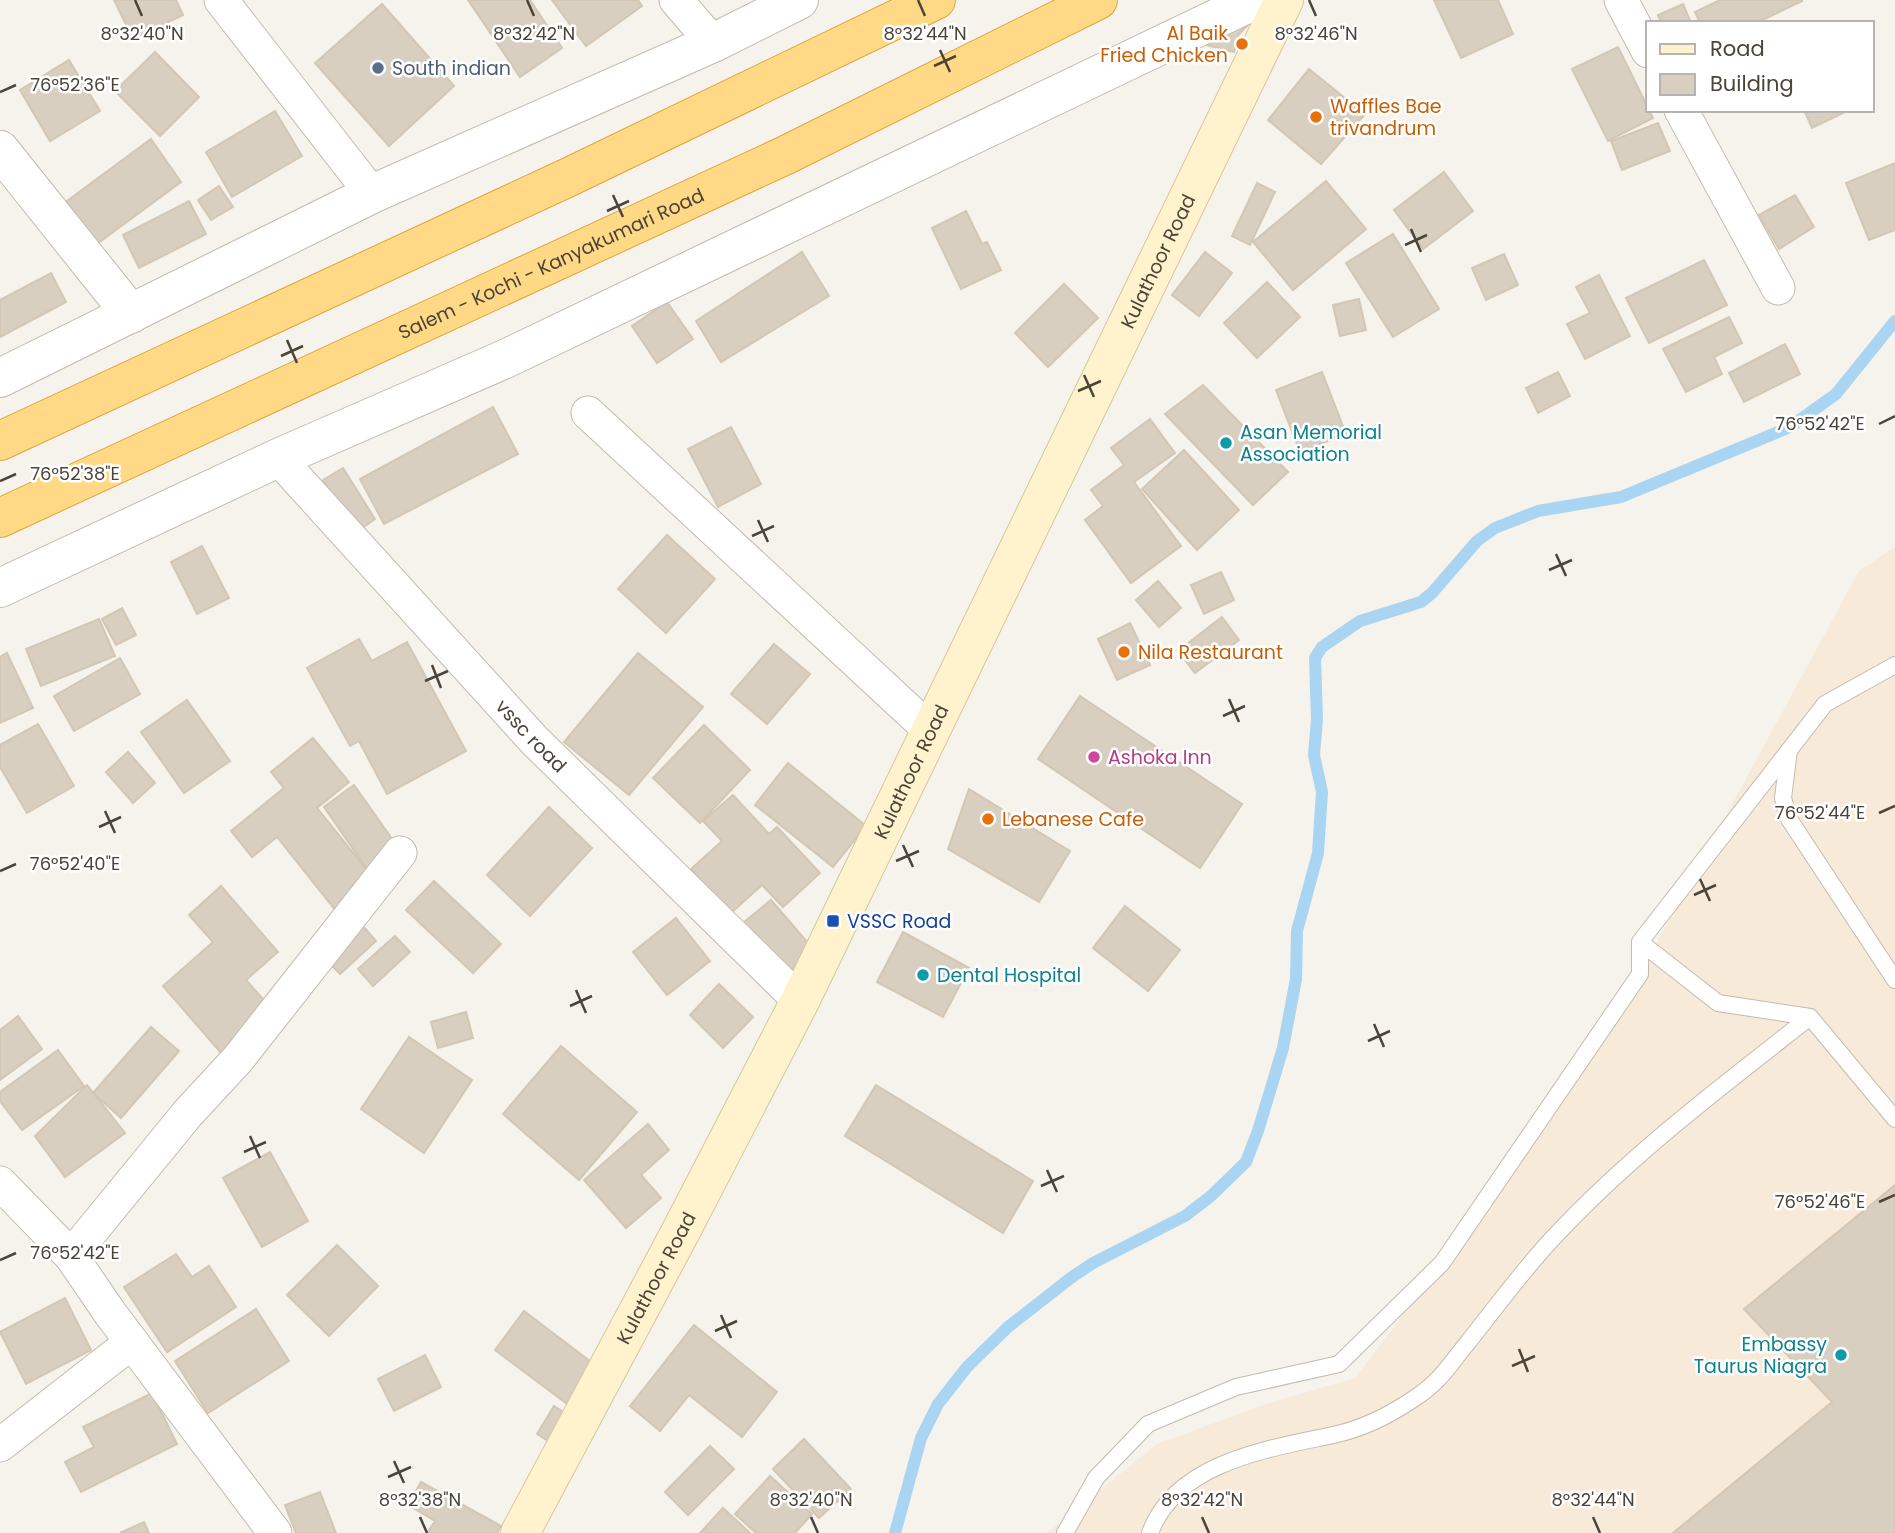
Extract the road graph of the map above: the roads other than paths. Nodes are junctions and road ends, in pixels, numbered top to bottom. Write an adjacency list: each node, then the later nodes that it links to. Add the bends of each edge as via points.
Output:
1 (221, 0): 13 (street)
2 (676, 0): 9 (street)
3 (799, 0): 9 (street)
4 (936, 0): 18 (highway, via 569,177)
5 (1098, 0): 20 (highway, Salem - Kochi - Kanyakumari Road, via 786,155)
6 (1255, 0): 19 (street, via 505,359)
7 (1284, 0): 23 (main road, Kulathoor Road)
8 (1621, 0): 10 (street)
9 (713, 43): 13 (street)
10 (1646, 47)
11 (1682, 112): 14 (street)
12 (0, 150): 15 (street)
13 (372, 194): 15 (street)
14 (1778, 288)
15 (131, 314): 16 (street)
16 (0, 378)
17 (588, 414): 23 (street)
18 (0, 441)
19 (278, 458): 21 (street); 28 (street, vssc road, via 534,740)
20 (0, 518)
21 (0, 588)
22 (1895, 665): 24 (lane, via 1825,705)
23 (931, 731): 28 (main road, Kulathoor Road)
24 (1789, 748): 26 (lane); 27 (lane, via 1783,798 1789,819)
25 (400, 853): 32 (street, via 238,1059 187,1113)
26 (1640, 942): 29 (lane, via 1717,1003); 37 (lane, via 1640,974 1442,1264 1339,1364 1236,1387 1148,1424 1096,1478)
27 (1895, 980)
28 (800, 1001): 36 (main road, Kulathoor Road)
29 (1810, 1017): 30 (lane); 38 (lane, via 1639,1152 1551,1239 1450,1370 1432,1386 1361,1426 1270,1446 1229,1461 1179,1490 1164,1504)
30 (1895, 1119)
31 (0, 1183): 32 (street)
32 (71, 1256): 33 (street)
33 (132, 1342): 34 (street); 35 (street)
34 (0, 1445)
35 (275, 1533)
36 (520, 1533)
37 (1065, 1533)
38 (1150, 1533)

